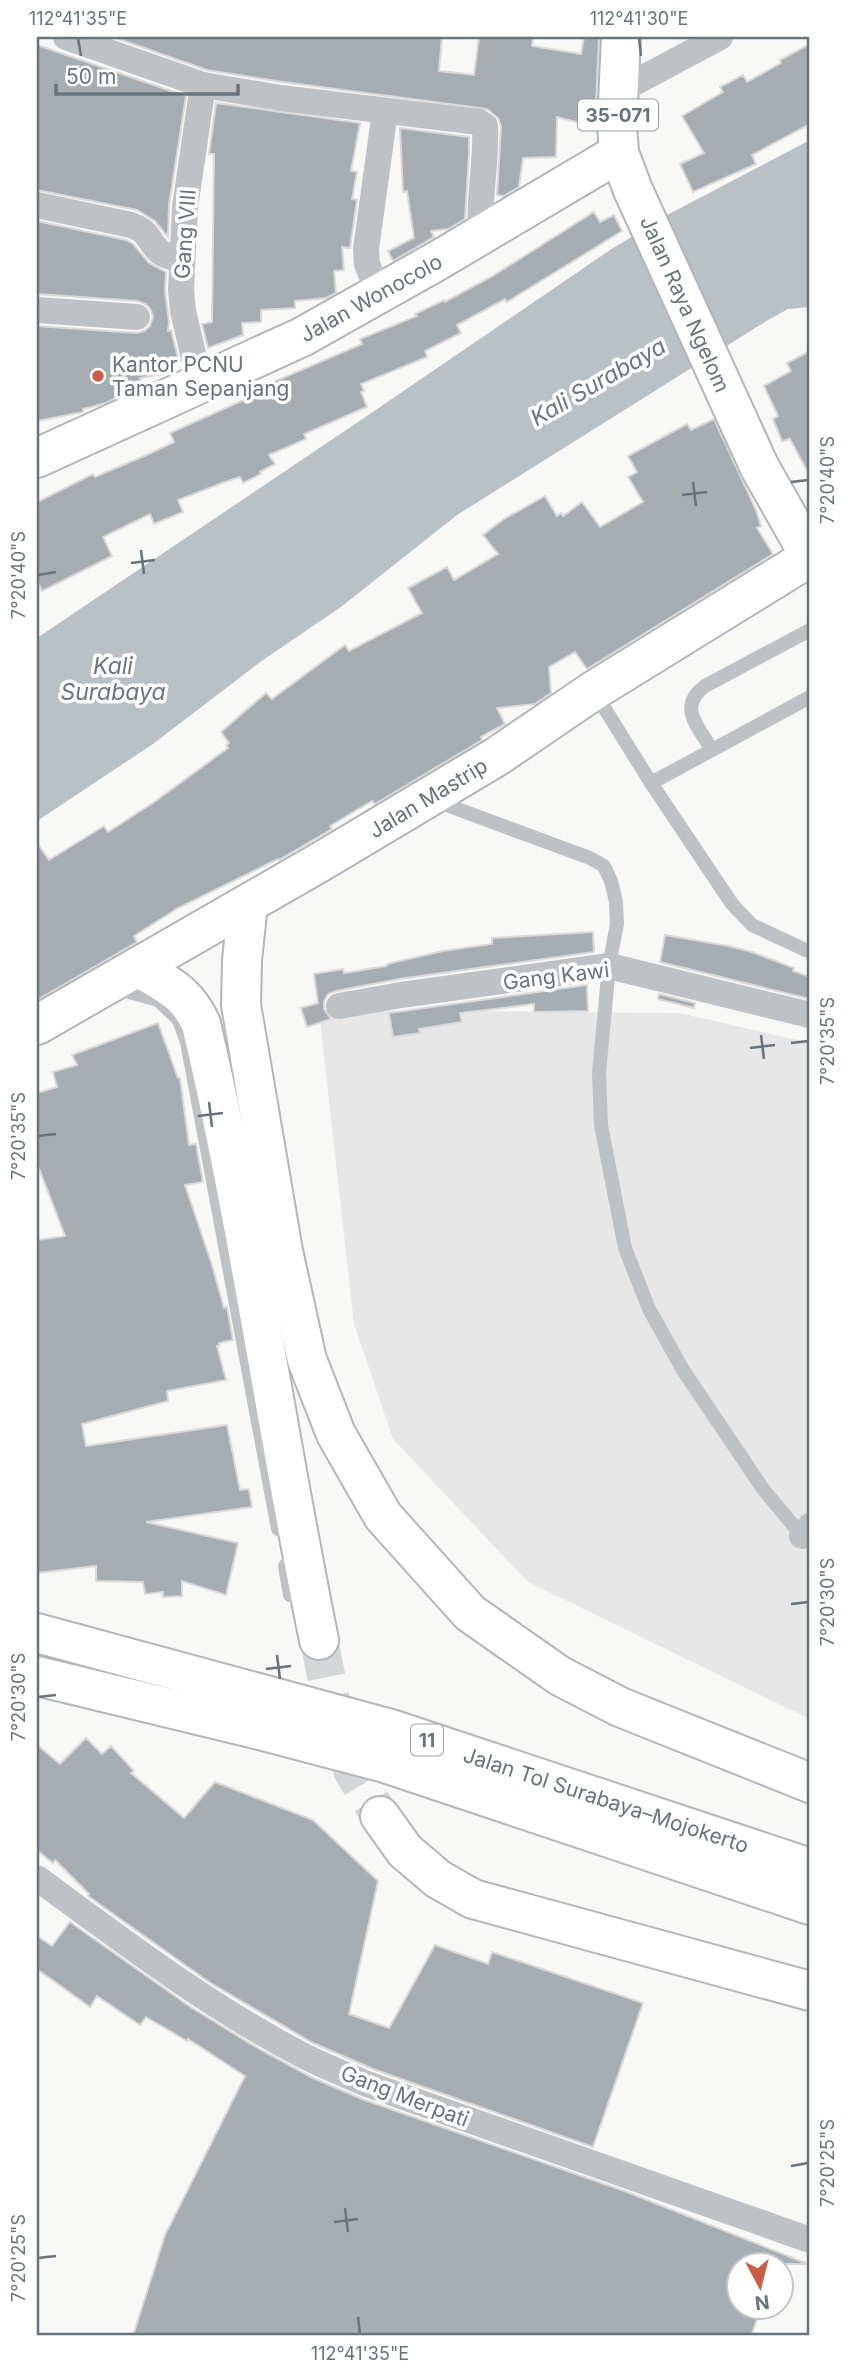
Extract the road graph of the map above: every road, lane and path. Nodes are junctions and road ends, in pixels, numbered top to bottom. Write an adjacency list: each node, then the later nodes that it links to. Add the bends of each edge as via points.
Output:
1 (66, 37): 4 (street)
2 (621, 37): 5 (main road, Jalan Raya Ngelom / 35-071)
3 (720, 37): 5 (street)
4 (203, 85): 6 (street); 10 (street, Gang VIII, via 185,207)
5 (619, 91): 7 (main road, Jalan Raya Ngelom / 35-071)
6 (385, 111): 9 (street, via 485,125); 11 (street, via 366,249 366,264)
7 (619, 153): 9 (main road, Jalan Wonocolo); 16 (main road, Jalan Raya Ngelom / 35-071, via 760,468)
8 (37, 205): 10 (street, via 145,230 156,248)
9 (481, 235): 11 (main road, Jalan Wonocolo)
10 (183, 260): 14 (street, Gang VIII, via 183,310)
11 (379, 294): 14 (main road, Jalan Wonocolo, via 302,337)
12 (37, 310): 13 (street)
13 (137, 317)
14 (201, 383): 15 (main road, Jalan Wonocolo)
15 (37, 458)
16 (810, 557): 18 (main road, Jalan Mastrip)
17 (810, 630): 20 (lane, via 695,694 690,711)
18 (593, 691): 21 (lane); 22 (main road, Jalan Mastrip)
19 (810, 697): 20 (lane)
20 (712, 750): 21 (lane)
21 (650, 783): 24 (lane, via 732,904 752,925)
22 (427, 798): 23 (main road, Jalan Mastrip); 25 (lane, via 604,866 616,902)
23 (248, 904): 26 (main road, Jalan Mastrip); 36 (main road, via 241,1005 286,1265 307,1360 335,1434 383,1516 470,1612 560,1676 620,1707)
24 (810, 952)
25 (609, 966): 28 (street, Gang Kawi); 29 (street, Gang Kawi); 31 (lane, via 598,1073 600,1125 625,1248 649,1309 683,1370 763,1489)
26 (138, 967): 27 (main road, Jalan Mastrip); 34 (main road, via 182,994 201,1024)
27 (103, 985): 30 (main road, Jalan Mastrip); 32 (lane, via 158,1000 179,1020 187,1042)
28 (339, 1006)
29 (810, 1015)
30 (37, 1025)
31 (807, 1535)
32 (290, 1595)
33 (37, 1633): 38 (main road, Jalan Tol Surabaya–Mojokerto / 11, via 391,1728)
34 (319, 1640)
35 (37, 1676): 40 (main road, Jalan Tol Surabaya–Mojokerto / 11, via 385,1763)
36 (810, 1783)
37 (380, 1816): 41 (main road, via 405,1851 438,1879 473,1899)
38 (810, 1868)
39 (37, 1878): 42 (street, Gang Merpati, via 147,1959 304,2056 367,2084)
40 (810, 1905)
41 (810, 1991)
42 (810, 2240)

